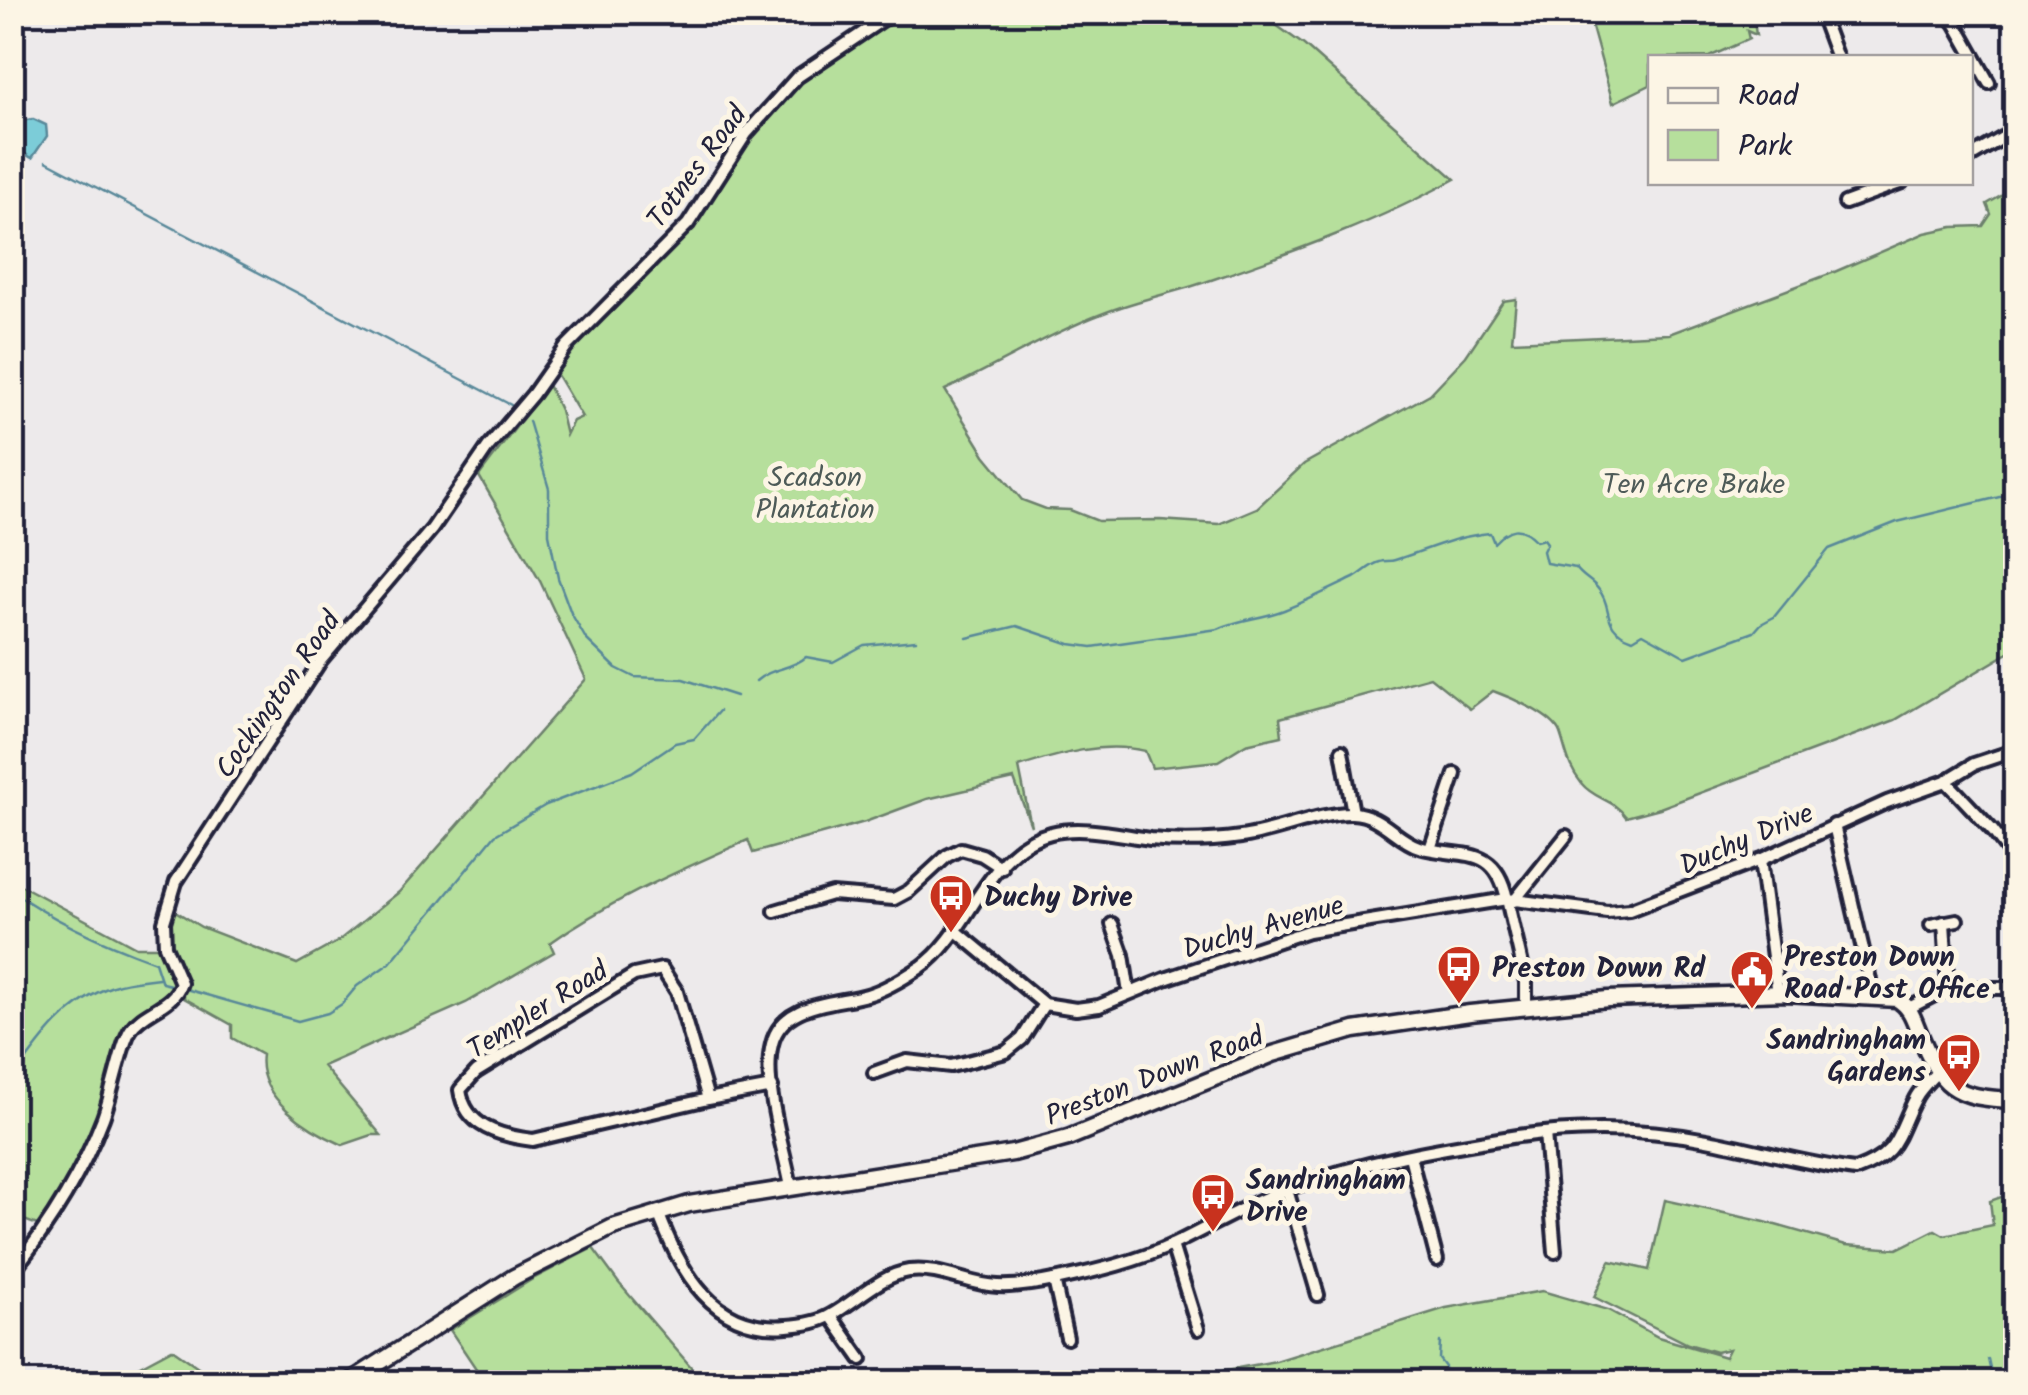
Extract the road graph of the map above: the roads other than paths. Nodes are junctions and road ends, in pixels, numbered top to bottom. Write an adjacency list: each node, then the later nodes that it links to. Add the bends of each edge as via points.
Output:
1 (894, 12): 11 (street, Totnes Road, via 778,97 746,134 695,216 566,347)
2 (1820, 12): 5 (street)
3 (1971, 12): 4 (street)
4 (1952, 17): 6 (street)
5 (1836, 55)
6 (1989, 83)
7 (2016, 130): 8 (street)
8 (1973, 156)
9 (1883, 186): 10 (street)
10 (1844, 204)
11 (516, 415): 51 (street, Cockington Road, via 432,529 321,660 176,882 164,922 178,993 129,1031 84,1161)
12 (2016, 750): 15 (street, Duchy Drive)
13 (1342, 751): 16 (street)
14 (1455, 774): 19 (street)
15 (1946, 782): 17 (street, Duchy Drive); 21 (street)
16 (1353, 812): 19 (street); 22 (street, via 1211,840 1053,832 1021,848)
17 (1834, 825): 20 (street, Duchy Drive); 34 (street)
18 (1566, 836): 23 (street)
19 (1430, 849): 23 (street, via 1470,852 1499,875)
20 (1760, 860): 23 (street, Duchy Drive, via 1628,910); 33 (street)
21 (2016, 861)
22 (1002, 868): 24 (street, via 960,849 894,899 832,894); 29 (street)
23 (1511, 900): 32 (street, Duchy Avenue, via 1308,932); 36 (street)
24 (775, 911)
25 (1957, 920): 26 (street)
26 (1944, 922): 28 (street); 30 (street)
27 (1112, 924): 32 (street)
28 (1931, 924)
29 (955, 930): 35 (street); 40 (street, via 934,957 898,981 870,995 818,1004 784,1023 772,1042)
30 (1948, 988): 31 (street); 37 (street)
31 (2016, 988)
32 (1130, 993): 35 (street, Duchy Avenue, via 1076,1009)
33 (1778, 994): 34 (street, Preston Down Road); 36 (street, Preston Down Road)
34 (1874, 997): 37 (street, Preston Down Road)
35 (1044, 1004): 39 (street, via 1006,1052 951,1066 907,1061)
36 (1526, 1006): 45 (street, Preston Down Road, via 1328,1037 1013,1153)
37 (1910, 1008): 38 (street)
38 (1938, 1072): 42 (street, via 1959,1093); 43 (street, via 1918,1093 1890,1152 1855,1170 1693,1138 1618,1130)
39 (874, 1073)
40 (772, 1087): 41 (street, Templer Road); 45 (street)
41 (708, 1099): 41 (street, Templer Road, via 533,1140 480,1124 462,1108 460,1090 476,1072 634,974 662,969 677,992)
42 (2016, 1100)
43 (1545, 1134): 44 (street); 49 (street)
44 (1410, 1156): 46 (street, via 1376,1160); 50 (street)
45 (791, 1187): 47 (street, Preston Down Road)
46 (1287, 1190): 48 (street); 53 (street)
47 (658, 1212): 54 (street, via 674,1254 715,1308 768,1327); 58 (street, Preston Down Road, via 547,1258)
48 (1172, 1245): 52 (street); 55 (street)
49 (1555, 1252)
50 (1437, 1260)
51 (12, 1272)
52 (1054, 1280): 54 (street, via 997,1286 944,1273 903,1272); 56 (street)
53 (1318, 1295)
54 (831, 1316): 57 (street)
55 (1198, 1329)
56 (1068, 1338)
57 (861, 1359)
58 (349, 1382)

